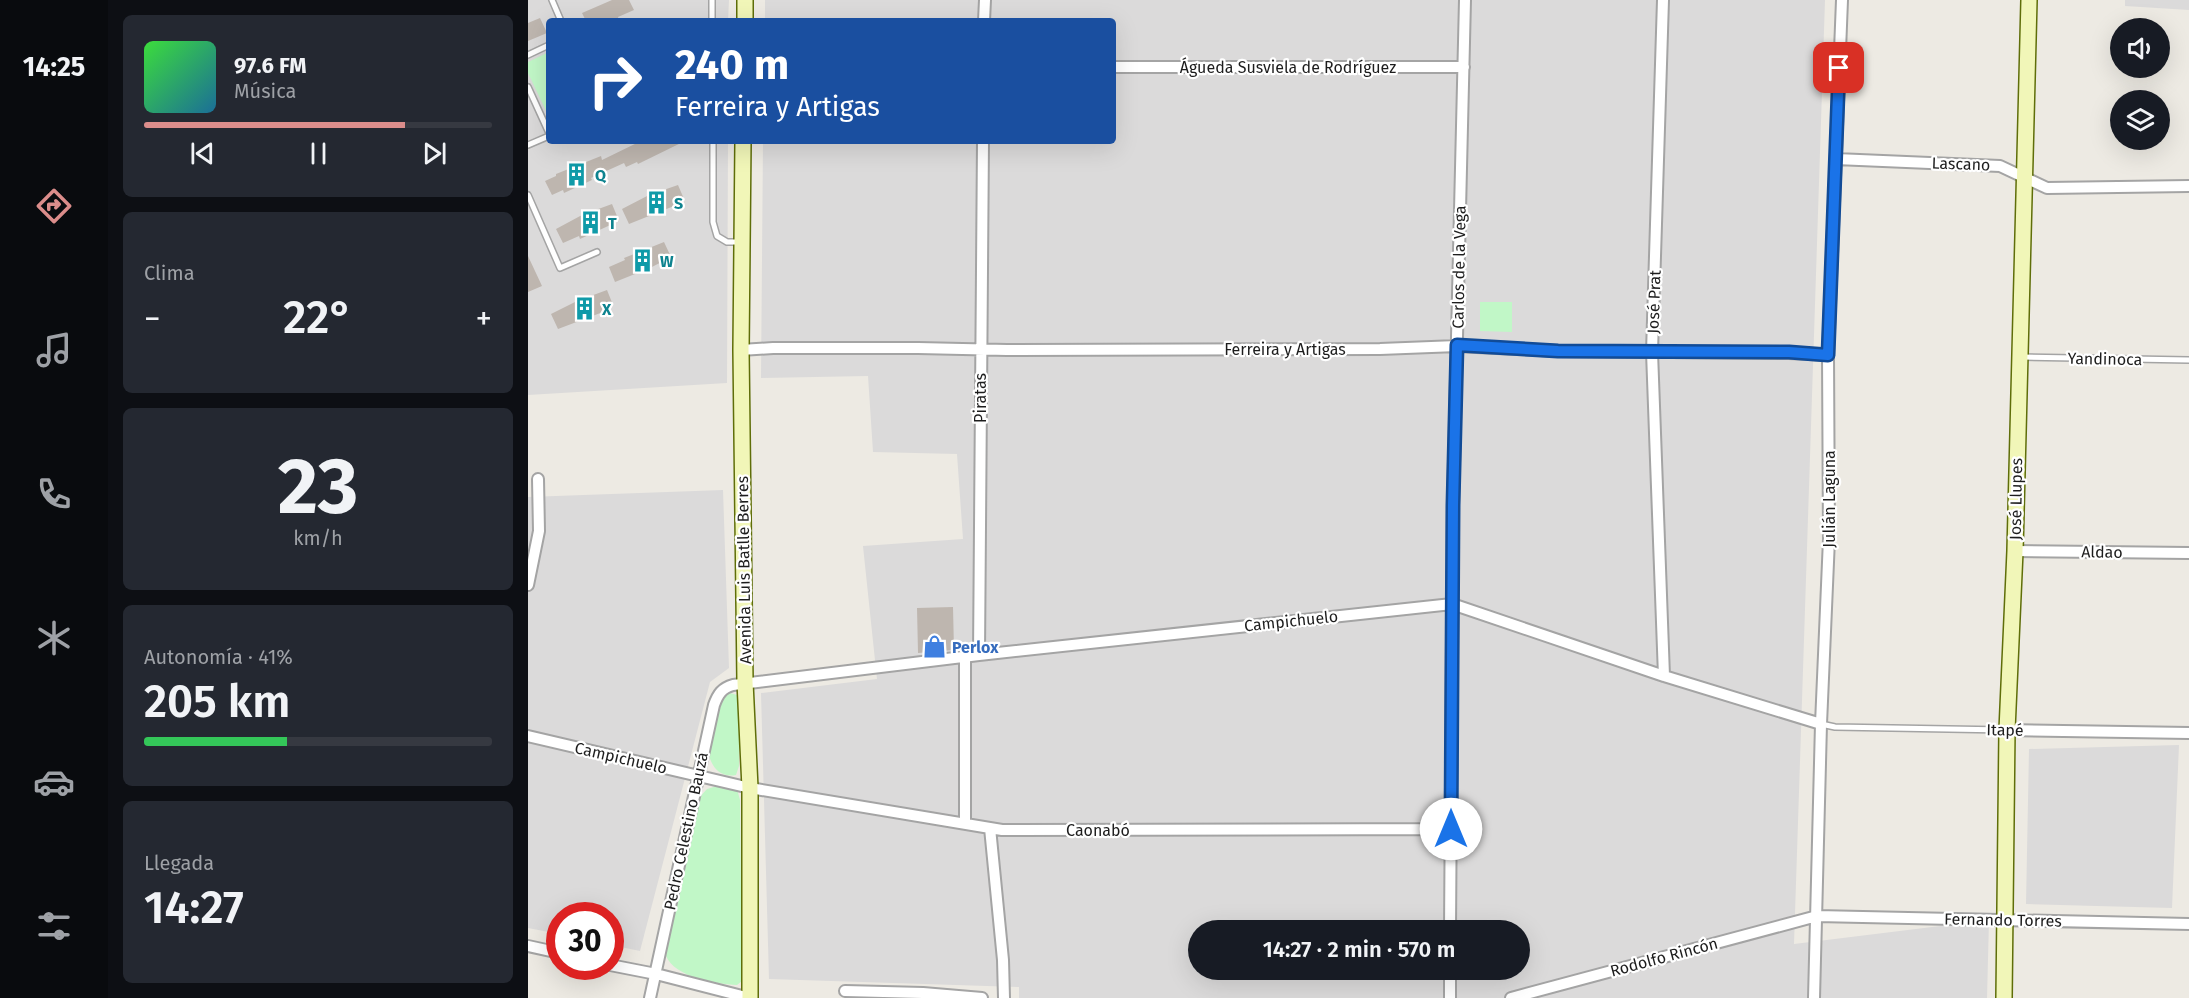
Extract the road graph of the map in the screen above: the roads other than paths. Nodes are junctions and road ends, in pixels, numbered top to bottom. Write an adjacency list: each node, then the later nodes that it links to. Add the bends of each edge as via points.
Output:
1 (552, 0): 9 (lane)
2 (712, 0): 10 (lane)
3 (745, 0): 11 (street)
4 (985, 0): 12 (street)
5 (1466, 0): 16 (street, Carlos de la Vega)
6 (1663, 0): 33 (street, José Prat)
7 (1842, 0): 24 (street, Julián Laguna)
8 (2029, 0): 25 (street, José Llupes)
9 (560, 18)
10 (712, 18)
11 (745, 18)
12 (984, 18)
13 (546, 46): 14 (lane)
14 (528, 55)
15 (1116, 67): 16 (street, Águeda Susviela de Rodríguez)
16 (1464, 67): 30 (street, Carlos de la Vega)
17 (528, 87): 18 (lane)
18 (546, 128)
19 (546, 137): 23 (lane)
20 (713, 144): 28 (lane, via 712,210 717,236 727,242)
21 (743, 144): 28 (street, Avenida Luis Batlle Berres)
22 (983, 144): 32 (street, Piratas)
23 (528, 146)
24 (1836, 159): 25 (street, Lascano, via 2000,166); 34 (street, Julián Laguna)
25 (2025, 177): 26 (street, Lascano, via 2047,188); 35 (street, José Llupes)
26 (2189, 186)
27 (528, 195): 29 (lane, via 560,268)
28 (742, 242): 31 (street, Avenida Luis Batlle Berres)
29 (597, 252)
30 (1457, 345): 32 (street, Ferreira y Artigas, via 1380,349); 33 (street, Ferreira y Artigas); 41 (street, Carlos de la Vega)
31 (741, 350): 32 (street, Ferreira y Artigas); 45 (street, Avenida Luis Batlle Berres)
32 (981, 350): 42 (street, Piratas)
33 (1652, 352): 34 (street, Ferreira y Artigas); 44 (street, José Prat)
34 (1828, 355): 46 (street, Julián Laguna, via 1829,539)
35 (2020, 357): 36 (lane, Yandinoca); 38 (street, José Llupes)
36 (2189, 360)
37 (538, 479): 40 (street, via 539,531)
38 (2015, 551): 39 (street, Aldao); 47 (street, José Llupes)
39 (2189, 552)
40 (528, 585)
41 (1452, 604): 42 (street, Campichuelo); 44 (street, Campichuelo); 54 (street, Carlos de la Vega)
42 (979, 655): 43 (street, Campichuelo)
43 (964, 657): 45 (street, Campichuelo); 52 (street)
44 (1664, 676): 46 (street, Campichuelo)
45 (745, 682): 50 (street, Pedro Celestino Bauzá, via 725,687 718,695); 51 (street, Avenida Luis Batlle Berres)
46 (1821, 724): 47 (lane, Itapé); 55 (street, Julián Laguna)
47 (2007, 730): 48 (street, Itapé); 57 (street, José Llupes)
48 (2189, 733)
49 (528, 736): 50 (street, Campichuelo)
50 (698, 775): 51 (street, Campichuelo); 62 (street, Pedro Celestino Bauzá)
51 (750, 788): 52 (street, Caonabó); 66 (street, Avenida Luis Batlle Berres)
52 (965, 824): 53 (street, Caonabó)
53 (990, 828): 54 (street, Caonabó); 68 (street)
54 (1451, 829): 56 (street, Carlos de la Vega)
55 (1816, 916): 57 (street, Fernando Torres); 70 (street, Rodolfo Rincón); 71 (street, Julián Laguna)
56 (1450, 920)
57 (2006, 920): 58 (street, Fernando Torres); 72 (street, José Llupes)
58 (2189, 924)
59 (528, 946): 60 (street)
60 (546, 950)
61 (624, 968): 62 (street)
62 (656, 974): 65 (street, Pedro Celestino Bauzá); 66 (street)
63 (1450, 980): 69 (street)
64 (845, 991): 67 (street)
65 (650, 998)
66 (751, 998)
67 (982, 998)
68 (1004, 998)
69 (1450, 998)
70 (1511, 998)
71 (1814, 998)
72 (2004, 998)

